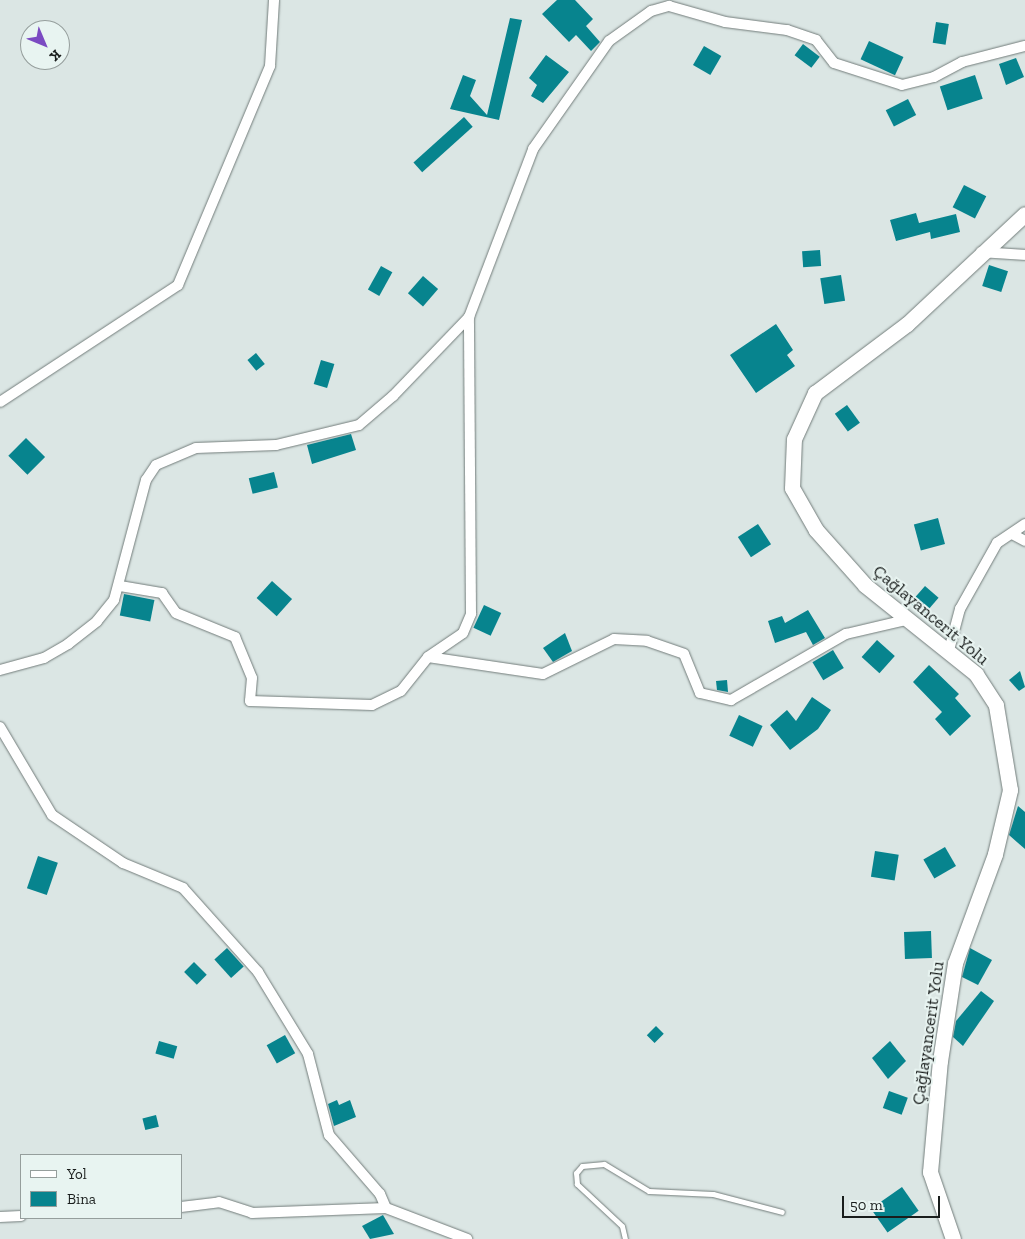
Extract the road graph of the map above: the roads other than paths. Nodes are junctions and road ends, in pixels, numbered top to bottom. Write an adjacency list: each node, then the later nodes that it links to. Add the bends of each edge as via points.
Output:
1 (274, 0): 7 (street, via 270,66 178,285)
2 (1025, 46): 6 (street, via 962,62 934,77 902,85 834,63 816,40 786,30 725,22 669,6 651,11 609,41 533,149)
3 (1025, 214): 4 (main road, Çağlayancerit Yolu)
4 (982, 252): 5 (street); 12 (main road, Çağlayancerit Yolu, via 907,324 815,393 794,439 792,488 816,530 864,585)
5 (1025, 255)
6 (469, 317): 11 (street, via 359,425 257,448 196,448 156,465 146,480); 14 (street, via 471,614 463,633)
7 (0, 402)
8 (1025, 524): 9 (street)
9 (1012, 534): 10 (street); 13 (street, via 997,543 960,609)
10 (1025, 541)
11 (120, 586): 14 (street, via 162,593 176,613 235,637 252,678 250,701 372,705 401,691); 15 (street, via 98,622 68,644 44,658)
12 (906, 620): 13 (main road, Çağlayancerit Yolu); 14 (street, via 846,634 731,700 700,693 684,654 647,641 614,638 543,674)
13 (948, 654): 24 (main road, Çağlayancerit Yolu, via 976,674 996,705 1010,790 995,854 955,963 940,1061 930,1172)
14 (428, 657)
15 (0, 670)
16 (0, 726): 18 (street, via 52,815 123,863 183,888 258,972 308,1054 330,1135 380,1194)
17 (182, 1207): 18 (street, via 219,1202 252,1213)
18 (386, 1208): 22 (street)
19 (782, 1212): 23 (lane, via 713,1194 649,1191 604,1164 582,1166 576,1173 577,1184 622,1226)
20 (20, 1216): 21 (street)
21 (0, 1217)
22 (467, 1239)
23 (625, 1239)
24 (953, 1239)

